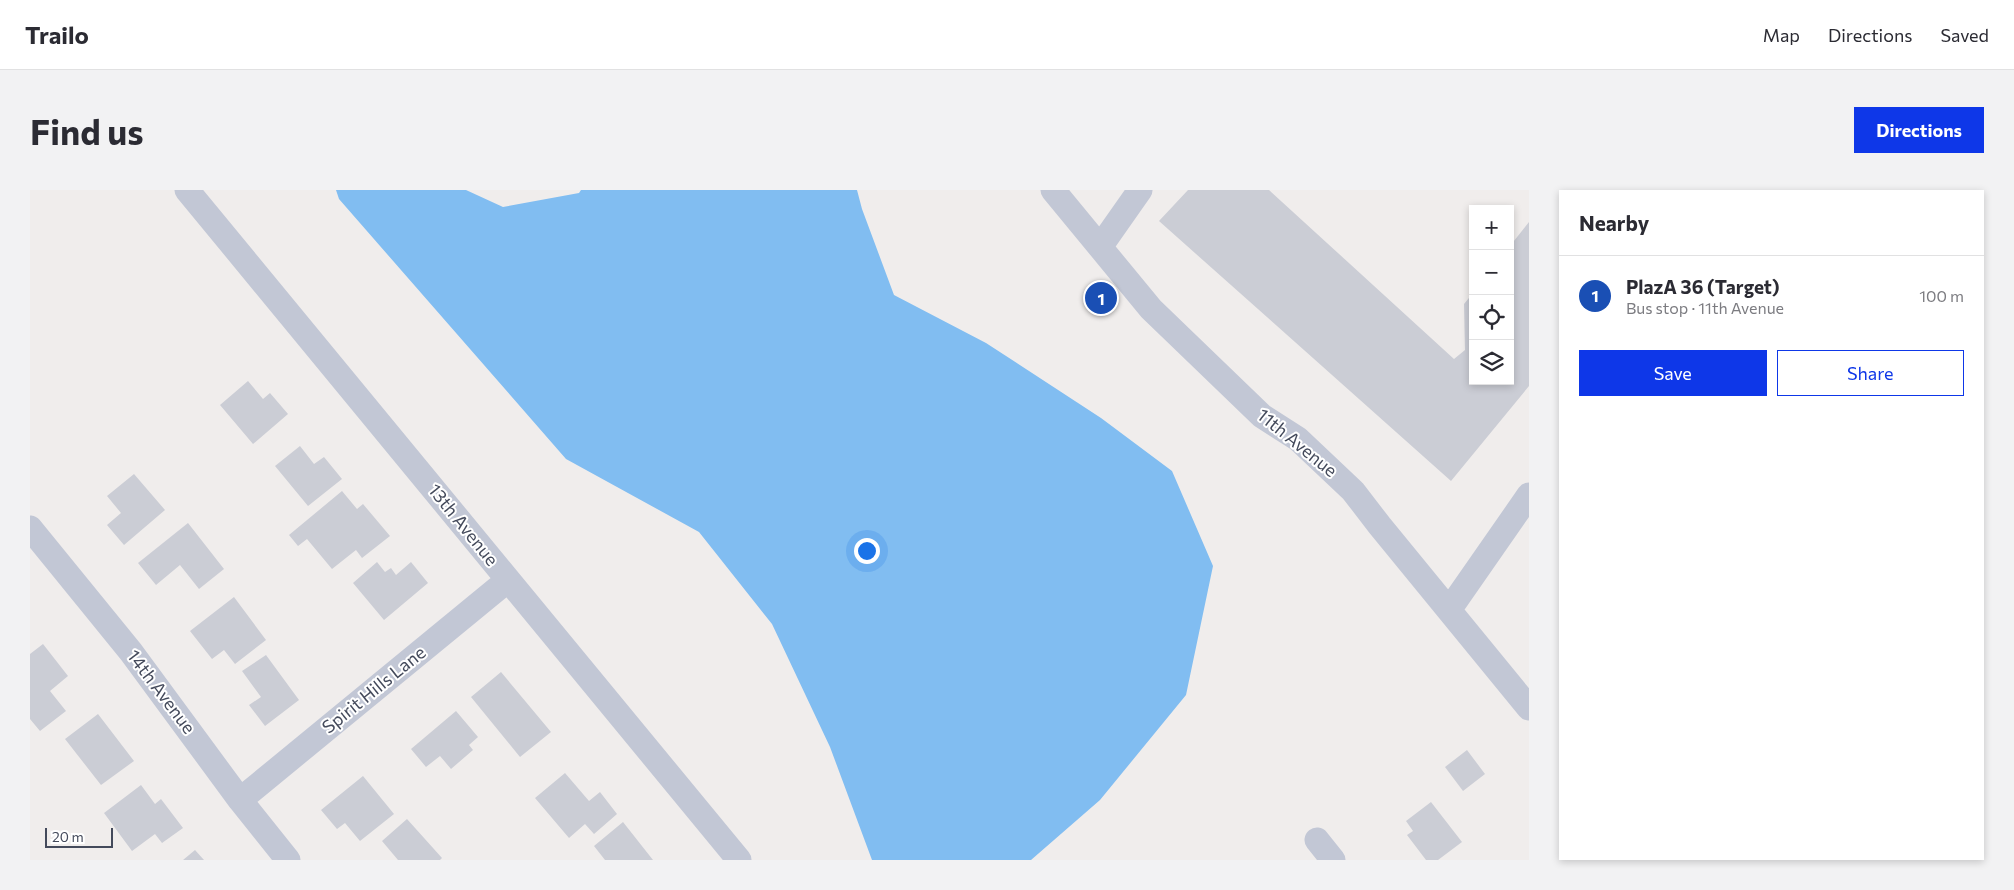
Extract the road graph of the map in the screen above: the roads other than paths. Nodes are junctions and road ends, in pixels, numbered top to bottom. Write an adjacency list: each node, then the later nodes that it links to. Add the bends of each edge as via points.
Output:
1 (187, 190): 7 (street, 13th Avenue)
2 (1053, 190): 4 (street, 11th Avenue)
3 (1140, 190): 4 (street)
4 (1100, 247): 8 (street, 11th Avenue, via 1151,310 1212,370 1262,416 1298,439 1353,491)
5 (1529, 495): 8 (street)
6 (30, 528): 10 (street, 14th Avenue, via 131,652)
7 (508, 580): 10 (street, Spirit Hills Lane); 13 (street, 13th Avenue)
8 (1449, 610): 9 (street, 11th Avenue)
9 (1529, 708)
10 (240, 800): 12 (street, 14th Avenue)
11 (1317, 840): 14 (street)
12 (288, 860)
13 (739, 860)
14 (1333, 860)

